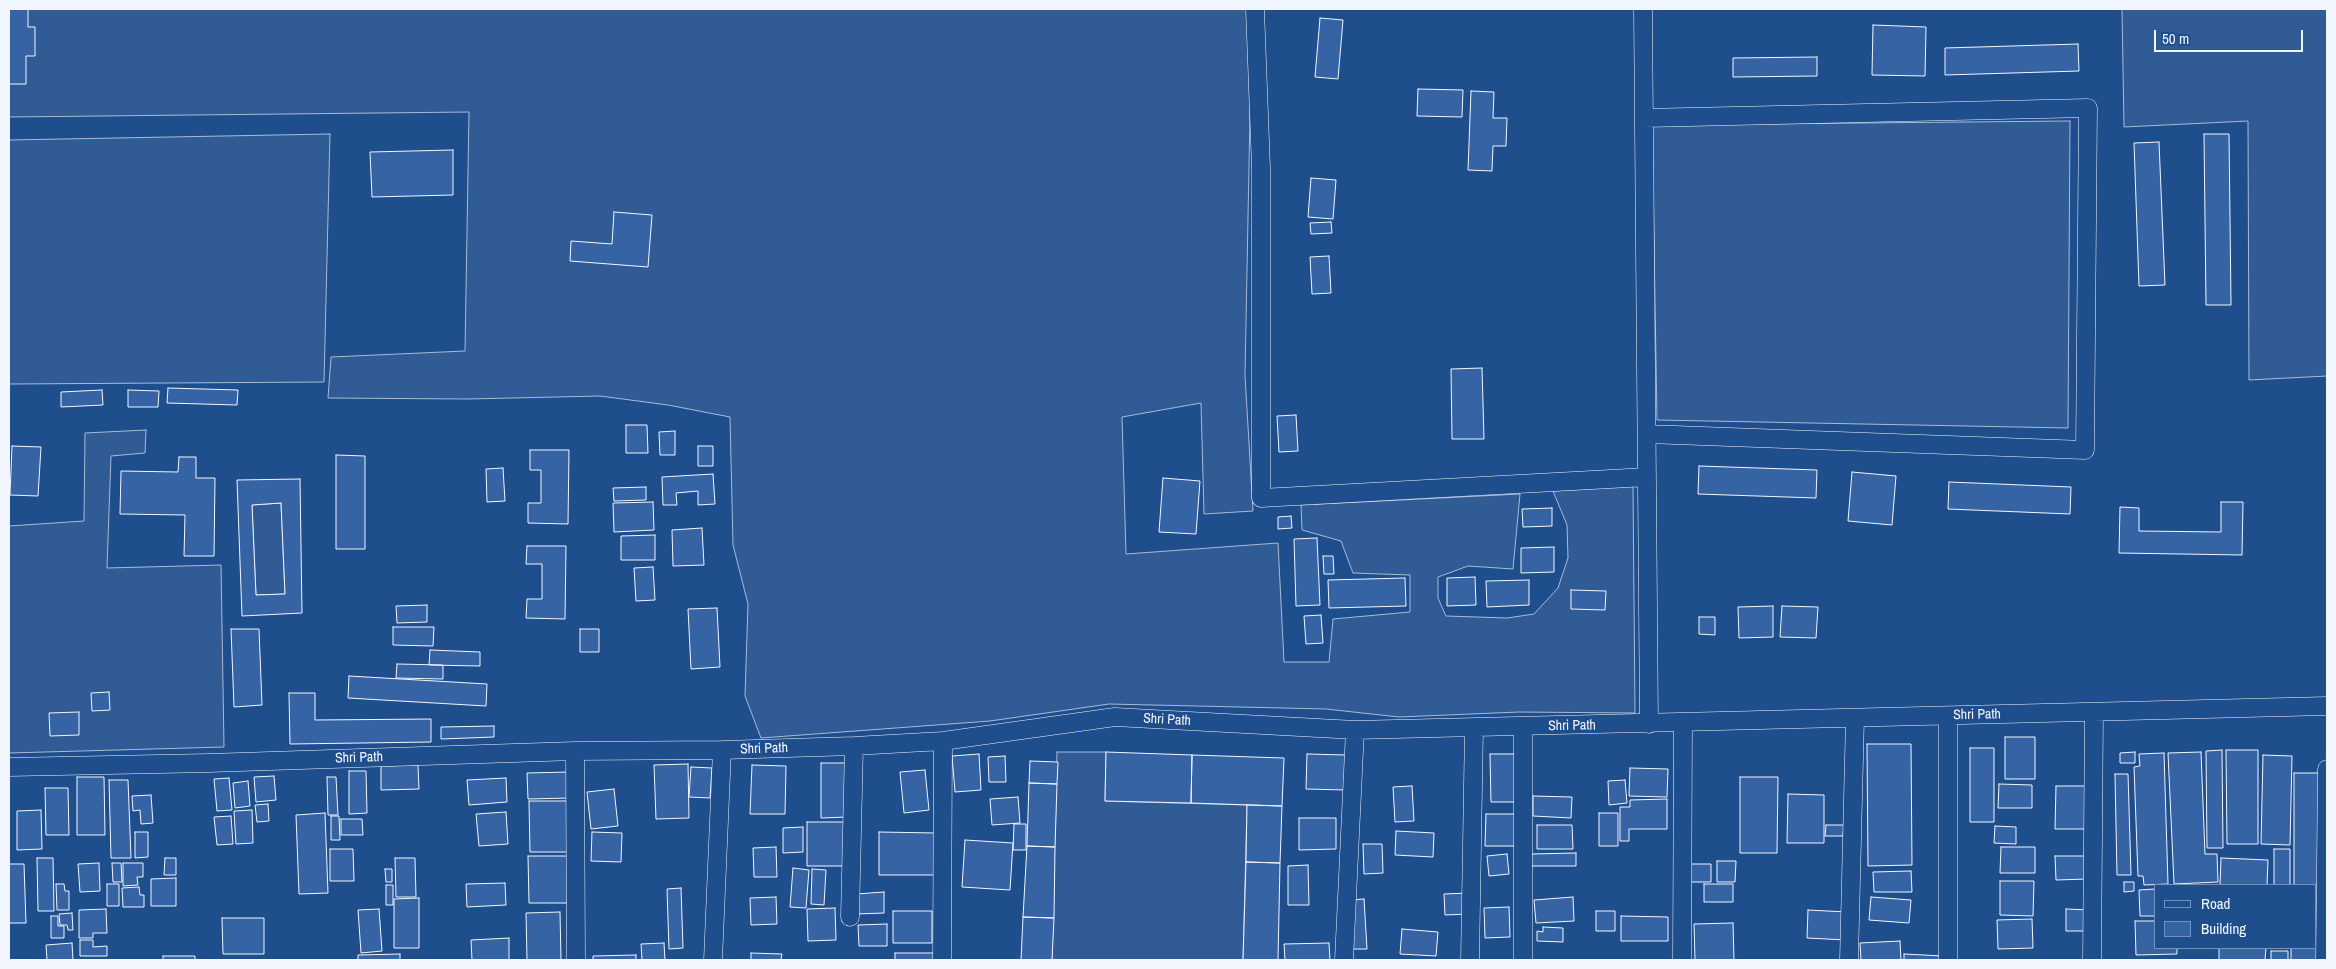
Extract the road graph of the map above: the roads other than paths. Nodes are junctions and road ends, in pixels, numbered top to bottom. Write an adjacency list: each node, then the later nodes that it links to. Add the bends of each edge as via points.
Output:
1 (1255, 9): 5 (street, via 1261,168 1261,498)
2 (1643, 9): 3 (street)
3 (1644, 118): 4 (street); 4 (street, via 2088,108 2085,450)
4 (1646, 434): 5 (street)
5 (1647, 477): 11 (street)
6 (2327, 706): 7 (street, Shri Path)
7 (2094, 712): 8 (street, Shri Path); 31 (street)
8 (1948, 716): 9 (street, Shri Path); 30 (street)
9 (1856, 718): 10 (street, Shri Path); 29 (street)
10 (1683, 723): 11 (street, Shri Path); 28 (street)
11 (1649, 724): 12 (street, Shri Path)
12 (1523, 727): 13 (street, Shri Path); 27 (street)
13 (1474, 728): 14 (street, Shri Path); 26 (street)
14 (1355, 730): 15 (street, Shri Path, via 1115,717); 25 (street)
15 (943, 741): 16 (street, Shri Path); 24 (street)
16 (854, 746): 17 (street, Shri Path); 21 (street)
17 (722, 750): 18 (street, Shri Path); 23 (street)
18 (575, 751): 19 (street, Shri Path); 22 (street)
19 (9, 767)
20 (2327, 768): 32 (street)
21 (850, 917)
22 (576, 960)
23 (713, 960)
24 (942, 960)
25 (1344, 960)
26 (1470, 960)
27 (1523, 960)
28 (1682, 960)
29 (1849, 960)
30 (1948, 960)
31 (2092, 960)
32 (2325, 960)

